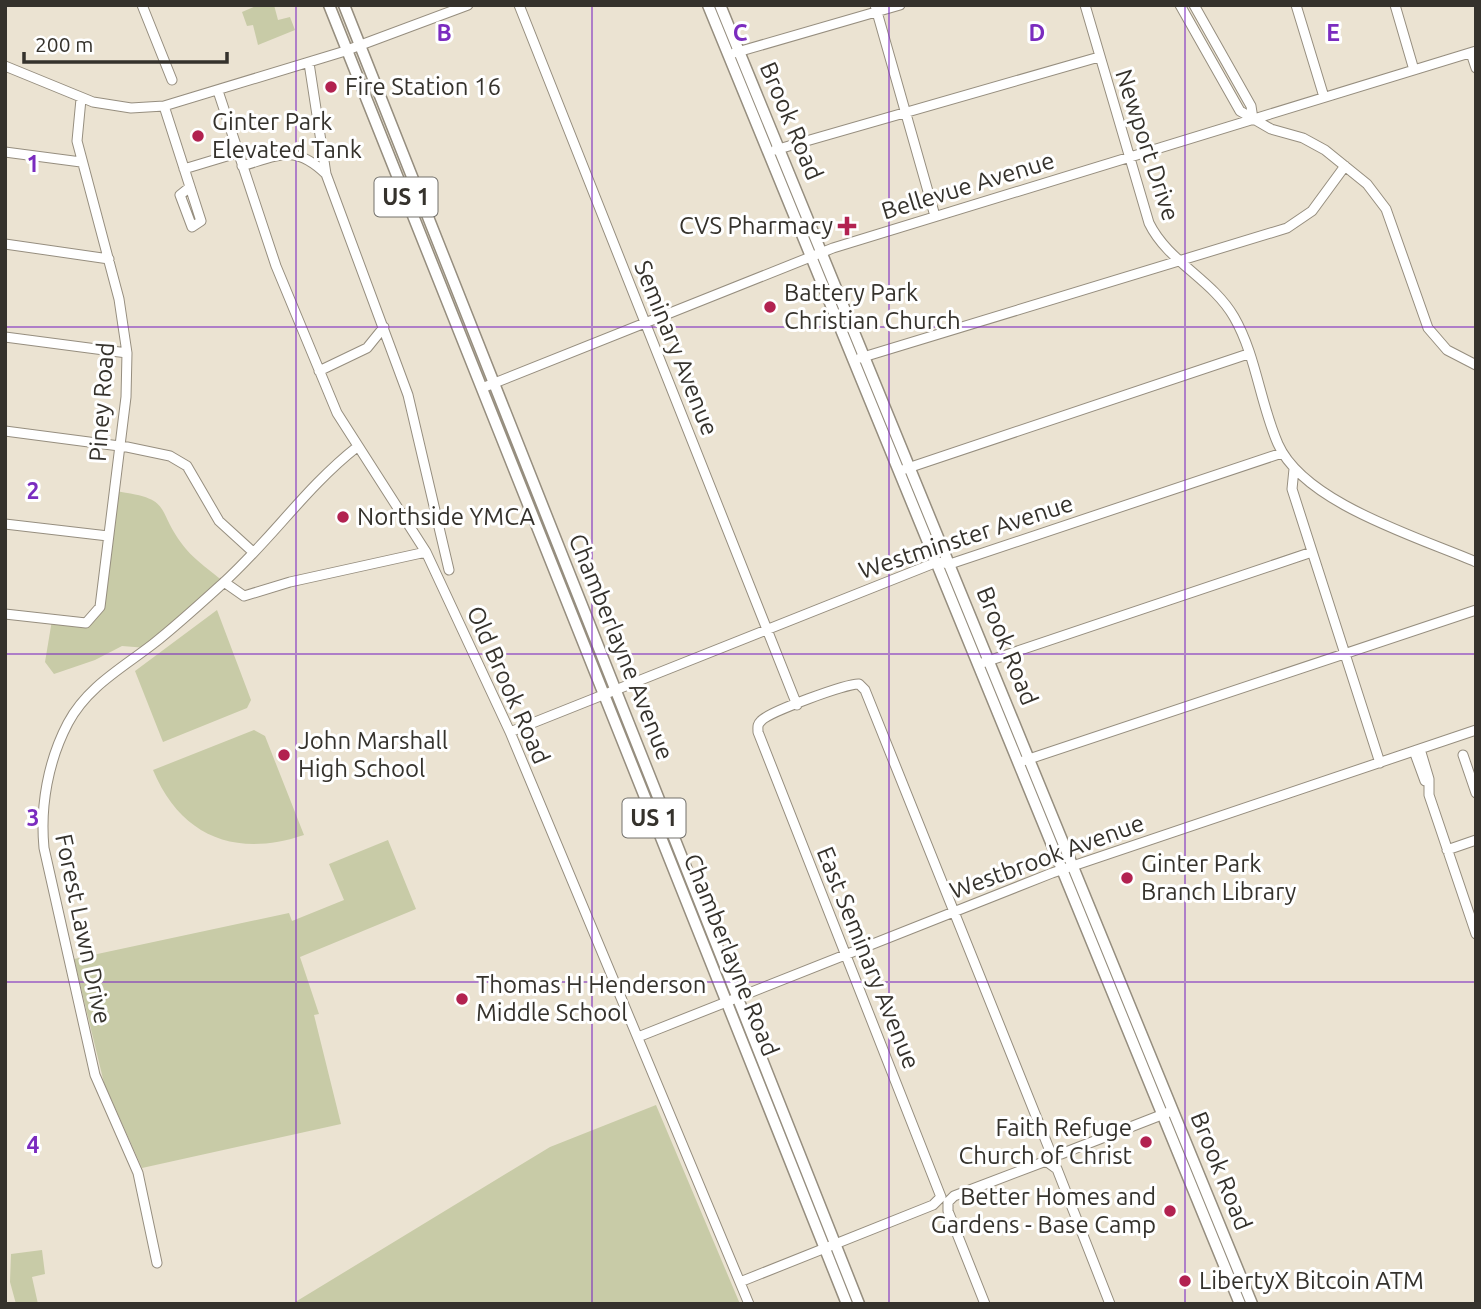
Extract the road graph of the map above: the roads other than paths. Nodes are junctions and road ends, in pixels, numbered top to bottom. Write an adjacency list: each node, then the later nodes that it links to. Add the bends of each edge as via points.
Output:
1 (142, 5): 24 (street)
2 (329, 5): 16 (main road, US 1)
3 (344, 5): 15 (main road, Chamberlayne Avenue / US 1)
4 (468, 5): 15 (street)
5 (519, 5): 46 (street, Seminary Avenue)
6 (708, 5): 18 (main road, Brook Road)
7 (720, 5): 18 (main road, Brook Road)
8 (901, 5): 14 (street)
9 (1085, 5): 19 (street, Newport Drive)
10 (1180, 5): 30 (street, via 1240,111)
11 (1194, 5): 30 (street, via 1251,106)
12 (1296, 5): 26 (street)
13 (1395, 5): 23 (street)
14 (876, 9): 18 (street); 29 (street)
15 (360, 46): 16 (street); 54 (main road, Chamberlayne Avenue / US 1)
16 (347, 51): 20 (street); 55 (main road, US 1)
17 (1473, 52): 22 (street); 23 (street, Bellevue Avenue)
18 (734, 53): 31 (main road, Brook Road)
19 (1099, 57): 29 (street); 34 (street, Newport Drive)
20 (309, 63): 25 (street); 39 (street)
21 (5, 66): 27 (street)
22 (1476, 68)
23 (1414, 70): 26 (street, Bellevue Avenue)
24 (172, 80)
25 (218, 91): 28 (street); 33 (street, Old Brook Road)
26 (1324, 97): 30 (street, Bellevue Avenue)
27 (81, 99): 28 (street, via 131,108); 35 (street, Piney Road, via 77,128)
28 (164, 106): 38 (street)
29 (906, 112): 31 (street); 41 (street)
30 (1253, 119): 34 (street, Bellevue Avenue); 37 (street, via 1312,142)
31 (775, 150): 43 (main road, Brook Road)
32 (5, 152): 35 (street)
33 (237, 153): 36 (street, Old Brook Road); 38 (street)
34 (1129, 157): 41 (street, Bellevue Avenue); 45 (street, Newport Drive, via 1152,228)
35 (81, 162): 44 (street, Piney Road)
36 (242, 166): 39 (street, via 277,155 301,155); 53 (street, Old Brook Road)
37 (1345, 166): 45 (street, via 1299,222); 52 (street, via 1367,184 1385,209 1428,328 1447,349)
38 (184, 169): 40 (street)
39 (326, 174): 47 (street)
40 (190, 187)
41 (936, 216): 43 (street, Bellevue Avenue)
42 (5, 244): 44 (street)
43 (818, 254): 46 (street, Bellevue Avenue); 51 (main road, Brook Road)
44 (108, 259): 49 (street, Piney Road)
45 (1179, 261): 50 (street, Newport Drive, via 1210,286 1232,314); 51 (street)
46 (646, 323): 54 (street, Bellevue Avenue); 74 (street, Seminary Avenue)
47 (384, 327): 53 (street, via 366,348); 70 (street, via 408,395)
48 (5, 337): 49 (street)
49 (127, 353): 57 (street, Piney Road)
50 (1248, 354): 59 (street, Newport Drive); 60 (street)
51 (860, 358): 60 (main road, Brook Road)
52 (1476, 365)
53 (319, 371): 58 (street, Old Brook Road)
54 (495, 383): 55 (street, Bellevue Avenue); 77 (main road, Chamberlayne Avenue / US 1)
55 (482, 388): 77 (main road, Chamberlayne Road / US 1)
56 (5, 431): 57 (street)
57 (120, 446): 63 (street, Piney Road); 64 (street, via 170,456 187,466 219,522)
58 (357, 447): 64 (street, Forest Lawn Drive, via 316,483); 65 (street, Old Brook Road)
59 (1282, 453): 61 (street, Newport Drive); 69 (street, Westminster Avenue)
60 (906, 469): 67 (main road, Brook Road); 69 (main road, Brook Road)
61 (1294, 469): 66 (street, via 1291,484); 68 (street, Newport Drive, via 1342,504)
62 (5, 524): 63 (street)
63 (108, 536): 73 (street, Piney Road, via 100,607 86,624)
64 (253, 552): 71 (street, Forest Lawn Drive)
65 (426, 552): 71 (street, via 244,596); 80 (street, Old Brook Road)
66 (1312, 552): 75 (street); 76 (street)
67 (937, 562): 69 (street, Westminster Avenue); 74 (street, Westminster Avenue); 76 (main road, Brook Road)
68 (1476, 562)
69 (950, 564): 76 (main road, Brook Road)
70 (449, 570)
71 (224, 582): 100 (street, Forest Lawn Drive, via 79,706 54,755 42,822 95,1075 138,1173)
72 (1476, 610): 75 (street)
73 (5, 614)
74 (768, 629): 77 (street, Westminster Avenue); 78 (street, Seminary Avenue)
75 (1345, 653): 83 (street); 84 (street)
76 (984, 662): 83 (main road, Brook Road)
77 (610, 692): 80 (street, Westminster Avenue); 93 (main road, Chamberlayne Road / US 1)
78 (797, 705): 90 (street, via 849,684 863,687); 92 (street, East Seminary Avenue, via 765,718 758,732)
79 (1476, 730): 81 (street, Westbrook Avenue)
80 (510, 732): 94 (street, Old Brook Road)
81 (1417, 750): 84 (street, Westbrook Avenue); 87 (street)
82 (1463, 755): 85 (street)
83 (1024, 760): 88 (main road, Brook Road); 89 (main road, Brook Road)
84 (1380, 763): 88 (street, Westbrook Avenue)
85 (1476, 793)
86 (1476, 840): 87 (street)
87 (1447, 850): 91 (street)
88 (1074, 865): 89 (street, Westbrook Avenue); 95 (main road, Brook Road)
89 (1062, 869): 90 (street, Westbrook Avenue); 96 (main road, Brook Road)
90 (954, 911): 92 (street, Westbrook Avenue); 97 (street)
91 (1476, 934)
92 (846, 954): 93 (street, Westbrook Avenue); 98 (street, East Seminary Avenue)
93 (732, 1000): 94 (street, Westbrook Avenue); 99 (main road, Chamberlayne Road / US 1)
94 (638, 1037): 101 (street, Old Brook Road)
95 (1173, 1110): 96 (street); 108 (main road, Brook Road)
96 (1162, 1114): 97 (street); 107 (main road, Brook Road)
97 (1053, 1159): 98 (street); 106 (street)
98 (944, 1201): 99 (street); 105 (street, East Seminary Avenue)
99 (830, 1246): 101 (street); 103 (main road, Chamberlayne Road / US 1); 104 (main road, US 1)
100 (157, 1263)
101 (740, 1282): 102 (street, Old Brook Road)
102 (749, 1304)
103 (847, 1304)
104 (859, 1304)
105 (985, 1304)
106 (1110, 1304)
107 (1240, 1304)
108 (1252, 1304)

